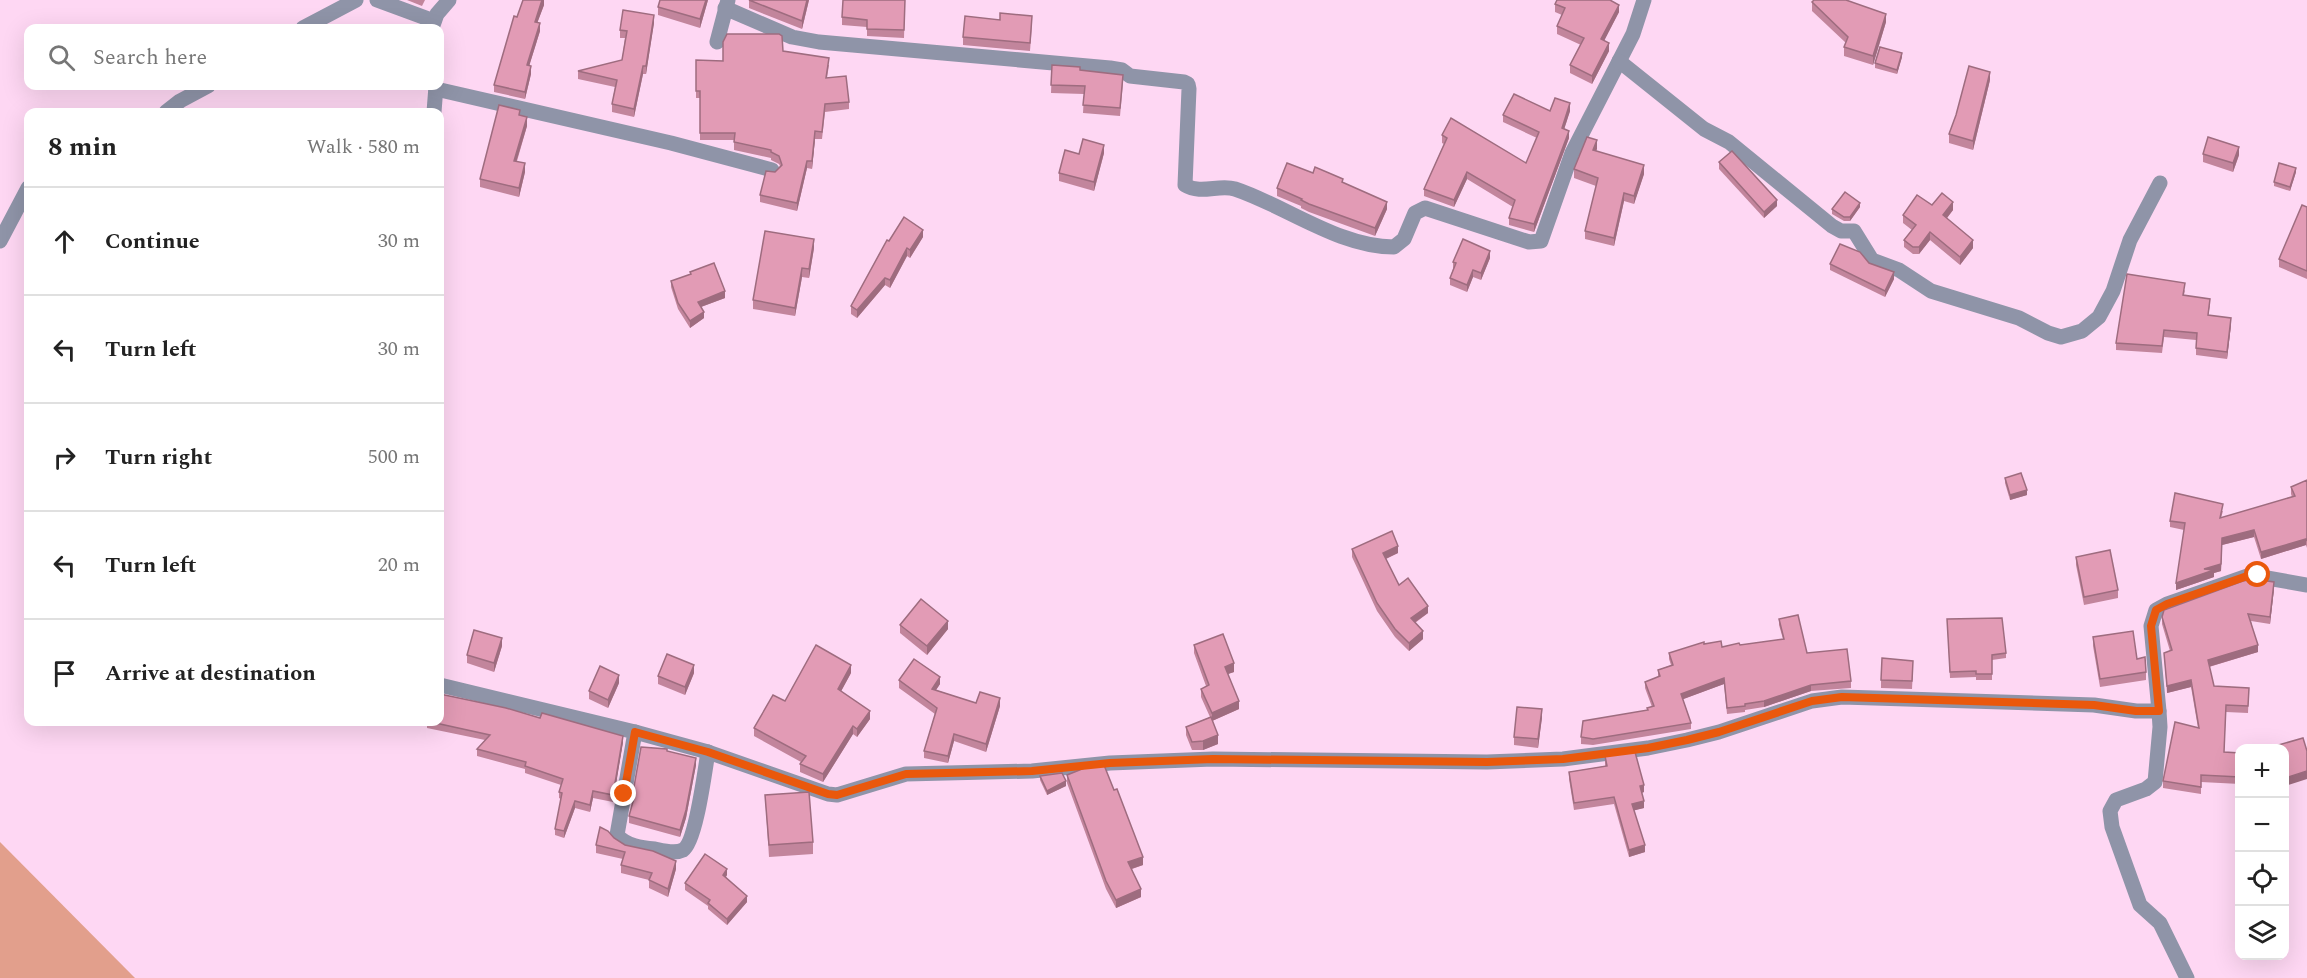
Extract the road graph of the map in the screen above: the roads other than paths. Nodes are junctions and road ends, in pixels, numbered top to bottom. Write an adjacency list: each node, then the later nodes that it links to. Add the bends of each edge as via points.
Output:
1 (356, 0): 6 (street)
2 (377, 0): 7 (street)
3 (449, 0): 8 (street)
4 (1644, 0): 10 (street)
5 (726, 4): 9 (street); 10 (street, via 792,37 819,42 1110,68 1130,76 1184,82 1189,89 1185,185 1194,189 1232,188 1345,237 1390,247 1402,243 1415,213 1425,208 1529,242 1541,241 1572,153)
6 (311, 24)
7 (431, 24)
8 (434, 24)
9 (717, 42)
10 (1619, 62): 17 (street, via 1704,129 1726,139 1832,226 1854,231 1872,260 1899,270 1931,291 2019,318 2061,338 2082,331 2099,317 2113,291 2130,240)
11 (444, 89): 16 (street)
12 (201, 90): 14 (street)
13 (436, 90): 15 (street)
14 (171, 108)
15 (434, 108)
16 (772, 170)
17 (2160, 183)
18 (24, 196): 19 (street)
19 (0, 241)
20 (2307, 585): 22 (street, via 2250,575 2156,610 2151,626)
21 (444, 686): 23 (street)
22 (2159, 711): 24 (street, via 2094,705 1842,697 1812,701 1687,740 1563,759 1213,759 1110,763 1032,771 906,774 837,795); 25 (street, via 2155,782 2116,800 2110,814 2140,905 2160,923)
23 (635, 732): 24 (street); 24 (street, via 617,835 643,848 677,852 687,846 696,822)
24 (708, 752)
25 (2187, 978)

